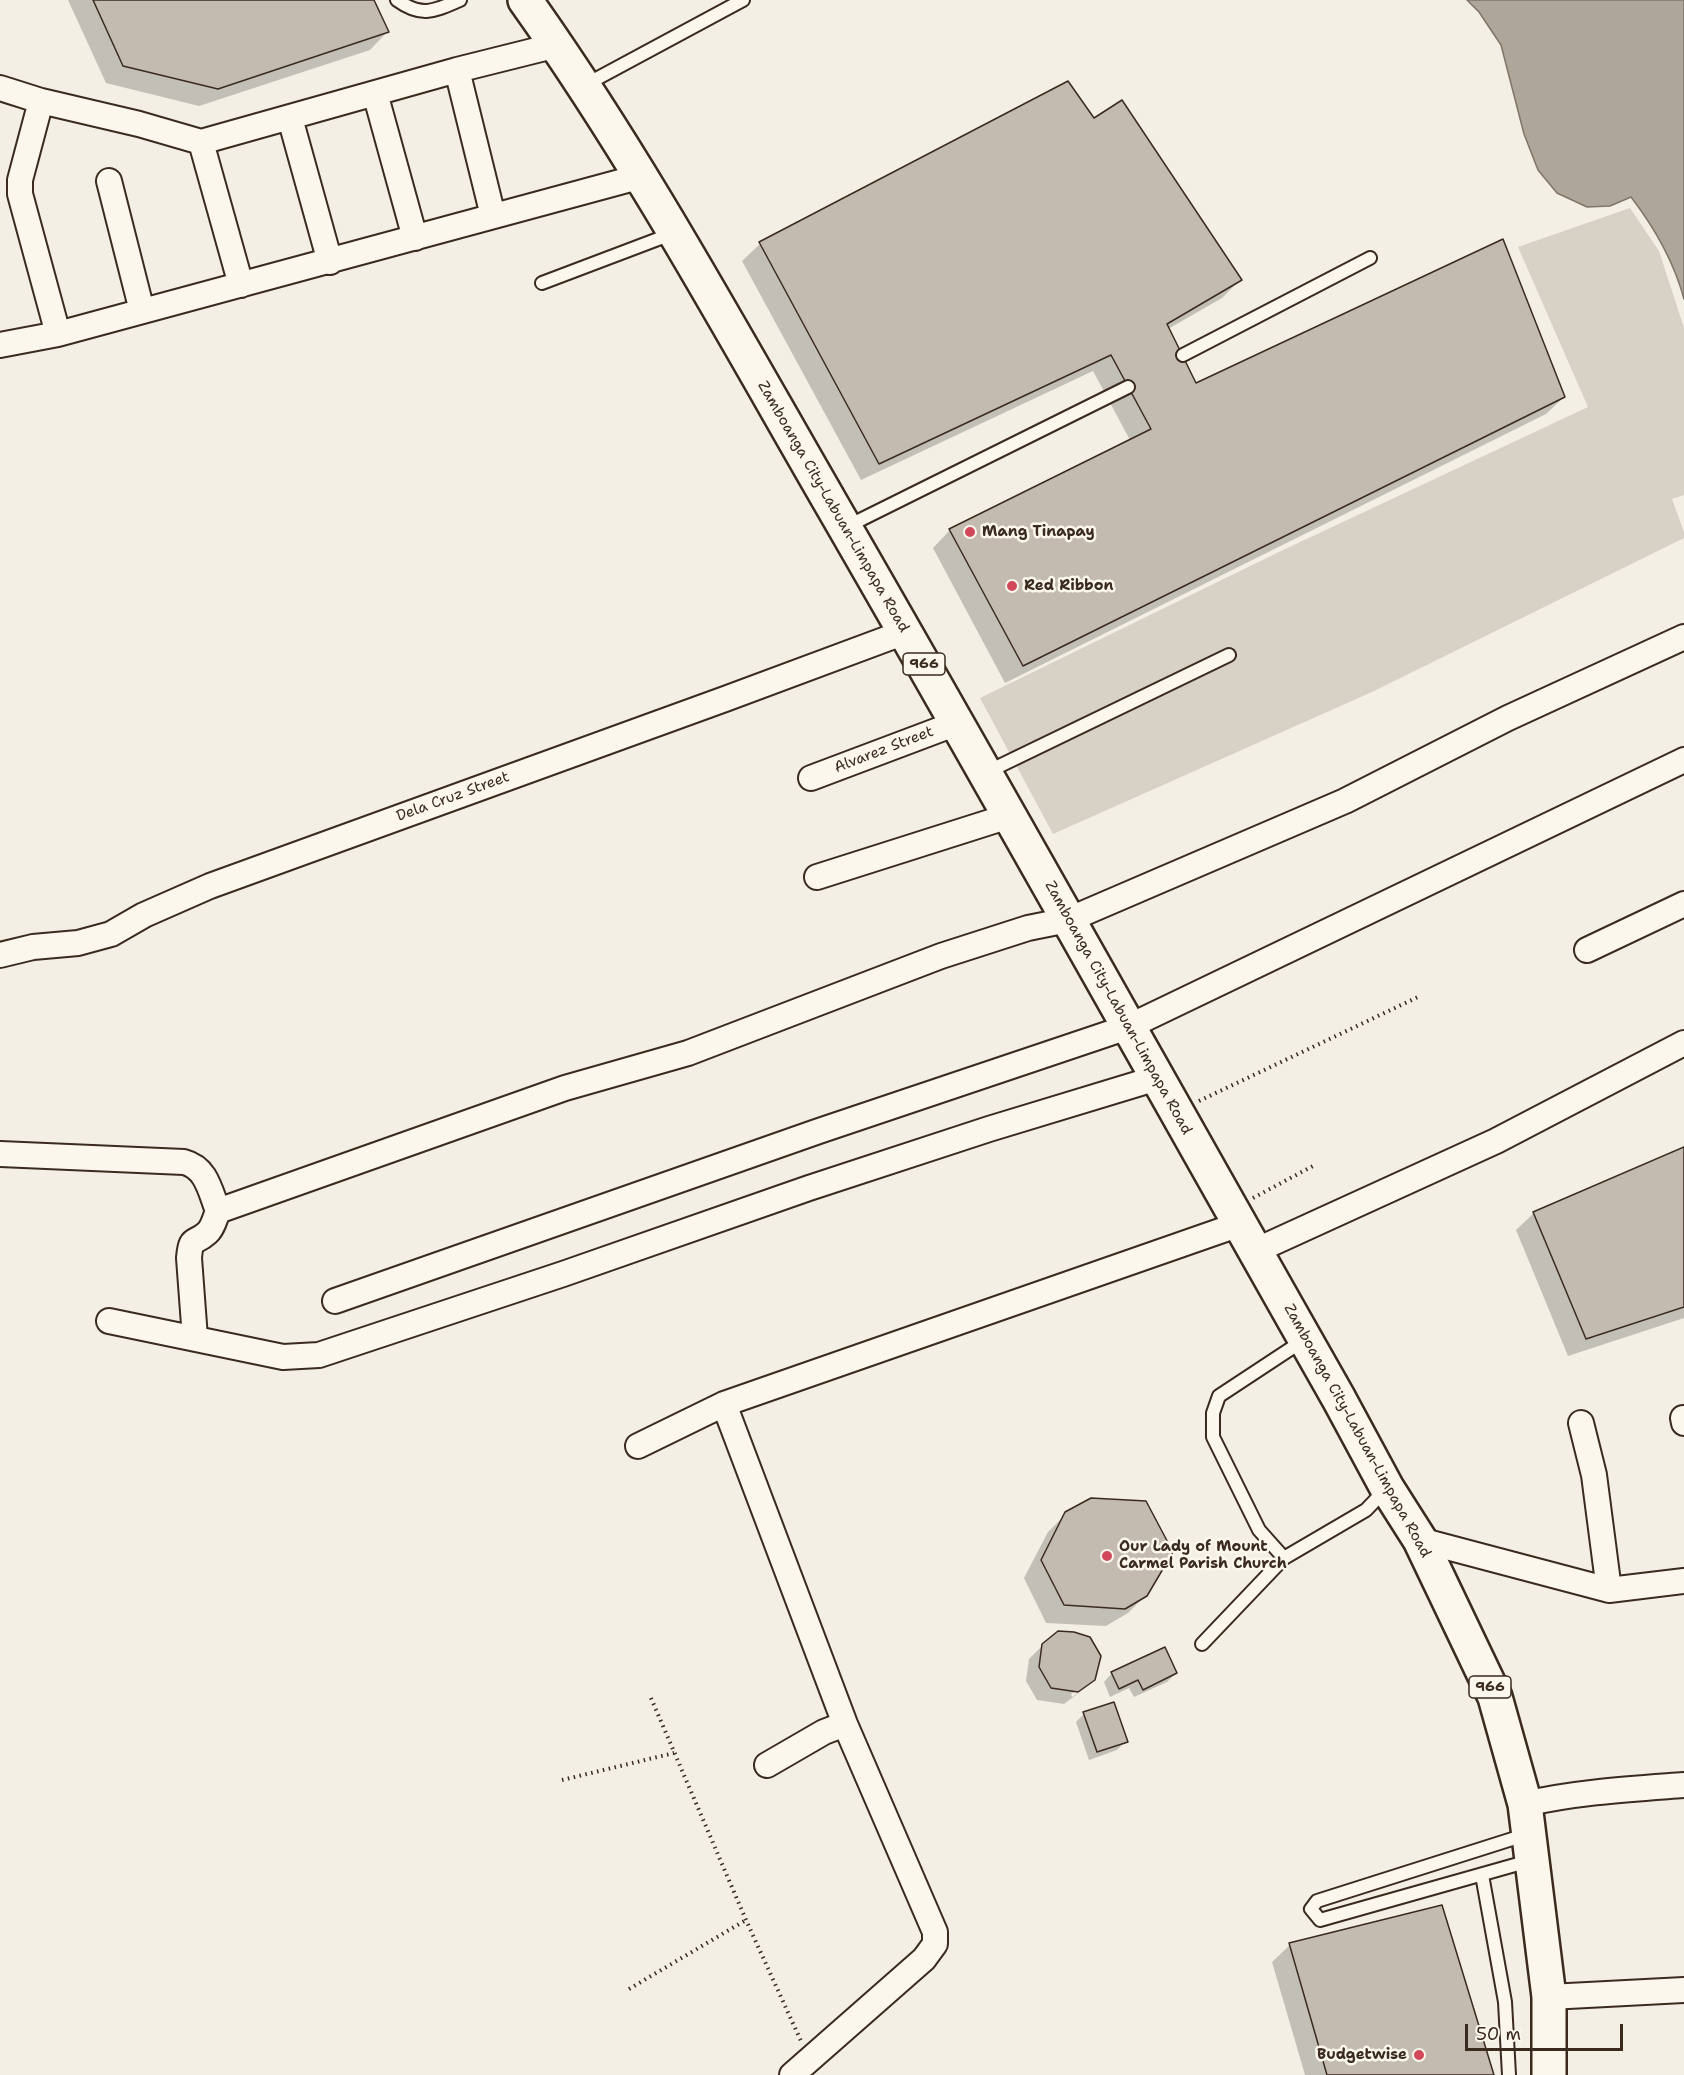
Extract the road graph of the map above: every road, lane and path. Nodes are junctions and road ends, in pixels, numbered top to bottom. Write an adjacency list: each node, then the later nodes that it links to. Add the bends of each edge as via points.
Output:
1 (397, 0): 2 (lane, via 410,9 434,11)
2 (460, 0)
3 (525, 0): 5 (main road, Zamboanga City-Labuan-Limpapa Road / 966)
4 (742, 0): 7 (lane)
5 (557, 45): 6 (street); 7 (main road, Zamboanga City-Labuan-Limpapa Road / 966)
6 (458, 69): 9 (street); 15 (street)
7 (583, 87): 13 (main road, Zamboanga City-Labuan-Limpapa Road / 966)
8 (0, 88): 10 (street)
9 (375, 93): 11 (street); 17 (street)
10 (41, 101): 12 (street, via 139,123); 23 (street, via 20,180 21,194)
11 (290, 118): 12 (street); 19 (street)
12 (201, 142): 21 (street)
13 (642, 176): 15 (street); 16 (main road, Zamboanga City-Labuan-Limpapa Road / 966)
14 (109, 181): 22 (street)
15 (493, 216): 17 (street)
16 (675, 233): 20 (lane); 27 (main road, Zamboanga City-Labuan-Limpapa Road / 966)
17 (415, 238): 19 (street)
18 (1370, 258): 25 (lane)
19 (330, 262): 21 (street)
20 (542, 283)
21 (240, 285): 22 (street)
22 (142, 311): 23 (street)
23 (58, 334): 24 (street)
24 (0, 345)
25 (1183, 356)
26 (1128, 387): 27 (lane)
27 (845, 528): 28 (main road, Zamboanga City-Labuan-Limpapa Road / 966)
28 (905, 632): 31 (main road, Zamboanga City-Labuan-Limpapa Road / 966); 40 (street, Dela Cruz Street, via 210,886 111,934)
29 (1684, 637): 38 (street, via 1508,718 1345,801)
30 (1229, 655): 33 (lane)
31 (957, 723): 33 (main road, Zamboanga City-Labuan-Limpapa Road / 966); 34 (street, Alvarez Street)
32 (1684, 760): 42 (street)
33 (985, 773): 35 (main road, Zamboanga City-Labuan-Limpapa Road / 966)
34 (811, 778)
35 (1009, 816): 36 (street); 38 (main road, Zamboanga City-Labuan-Limpapa Road / 966)
36 (817, 877)
37 (1684, 904): 39 (street)
38 (1068, 920): 42 (main road, Zamboanga City-Labuan-Limpapa Road / 966); 48 (street, via 1028,928 941,956 688,1053 565,1088)
39 (1587, 950)
40 (0, 955)
41 (1418, 997): 45 (path)
42 (1128, 1027): 44 (main road, Zamboanga City-Labuan-Limpapa Road / 966); 50 (street)
43 (1684, 1043): 49 (street, via 1496,1141)
44 (1157, 1078): 45 (main road, Zamboanga City-Labuan-Limpapa Road / 966); 52 (street, via 809,1188 319,1355 283,1357)
45 (1176, 1112): 49 (main road, Zamboanga City-Labuan-Limpapa Road / 966)
46 (0, 1154): 48 (street, via 184,1162 203,1173)
47 (1313, 1166): 49 (path)
48 (218, 1211): 52 (street, via 207,1233 191,1246)
49 (1242, 1228): 53 (main road, Zamboanga City-Labuan-Limpapa Road / 966); 54 (street)
50 (335, 1301)
51 (109, 1321): 52 (street)
52 (195, 1338)
53 (1305, 1339): 57 (main road, Zamboanga City-Labuan-Limpapa Road / 966); 59 (lane, via 1219,1396 1213,1413 1213,1437 1259,1530)
54 (724, 1404): 56 (street); 64 (street)
55 (1581, 1423): 61 (street, via 1594,1475)
56 (638, 1446)
57 (1387, 1488): 58 (main road, Zamboanga City-Labuan-Limpapa Road / 966); 59 (lane, via 1366,1510)
58 (1420, 1540): 61 (street); 69 (main road, Zamboanga City-Labuan-Limpapa Road / 966, via 1495,1697)
59 (1284, 1558): 62 (lane)
60 (1684, 1581): 61 (street)
61 (1609, 1590)
62 (1202, 1644)
63 (651, 1698): 65 (path)
64 (845, 1724): 66 (street); 75 (street, via 936,1938 924,1959)
65 (674, 1753): 67 (path); 71 (path)
66 (767, 1765)
67 (562, 1780)
68 (1684, 1785): 69 (street, via 1551,1798)
69 (1529, 1833): 70 (lane); 70 (lane, via 1317,1901 1311,1910 1320,1920); 74 (main road, Zamboanga City-Labuan-Limpapa Road / 966)
70 (1482, 1875): 76 (lane, via 1505,2002)
71 (746, 1920): 72 (path); 75 (path)
72 (630, 1989)
73 (1684, 1990): 74 (street)
74 (1549, 1997): 77 (main road, Zamboanga City-Labuan-Limpapa Road / 966)
75 (800, 2067)
76 (1509, 2075)
77 (1549, 2075)

